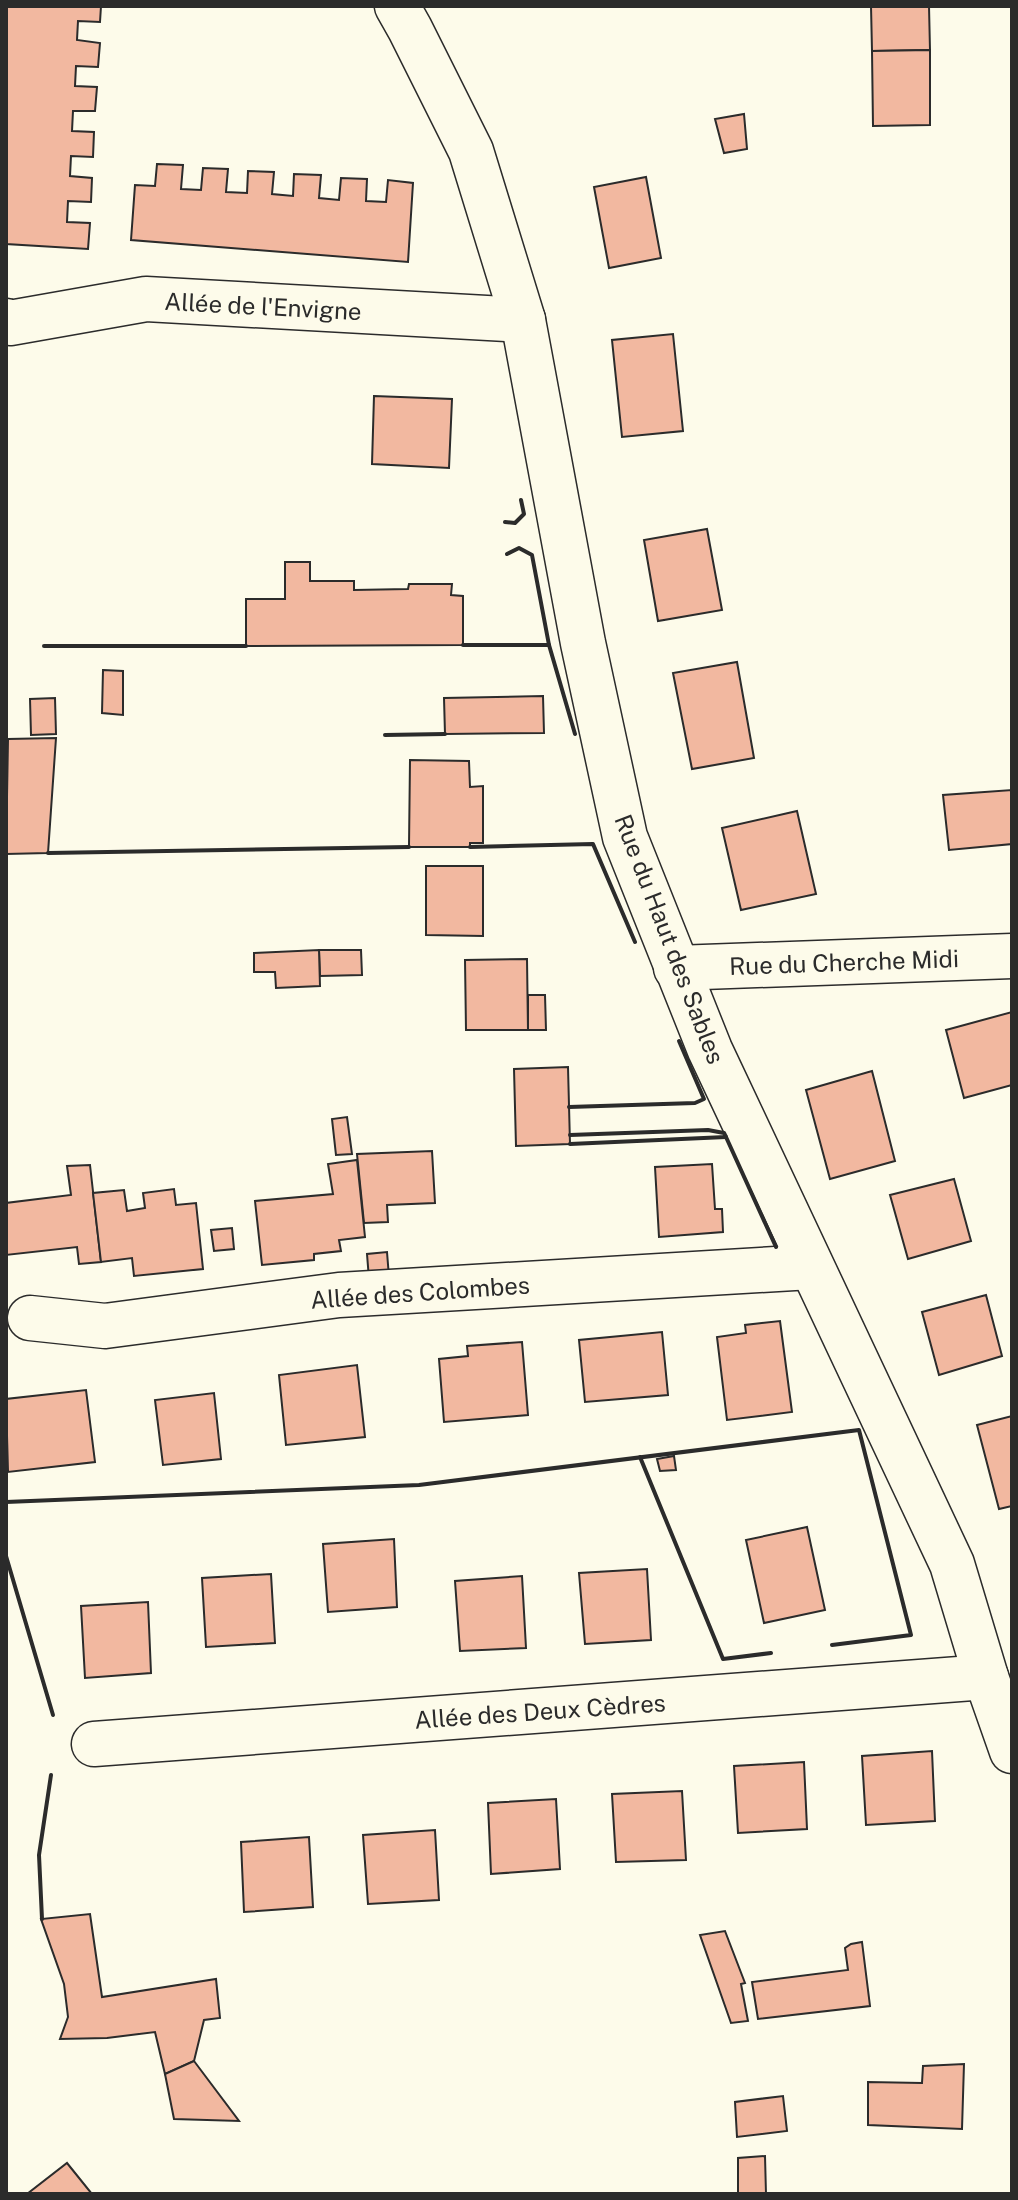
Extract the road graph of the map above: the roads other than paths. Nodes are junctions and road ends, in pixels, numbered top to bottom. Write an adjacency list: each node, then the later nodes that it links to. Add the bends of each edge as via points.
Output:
1 (397, 6): 2 (street, Rue du Haut des Sables, via 471,151)
2 (523, 320): 3 (street, Allée de l'Envigne, via 146,299); 5 (street, Rue du Haut des Sables, via 625,837)
3 (6, 321)
4 (1012, 956): 5 (street, Rue du Cherche Midi)
5 (676, 968): 6 (street, Rue du Haut des Sables)
6 (811, 1267): 7 (street, Allée des Colombes, via 339,1295 105,1326); 8 (street, Rue du Haut des Sables, via 952,1564)
7 (30, 1318)
8 (986, 1677): 9 (street, Allée des Deux Cèdres); 10 (street, Rue du Haut des Sables)
9 (94, 1744)
10 (1012, 1751)

